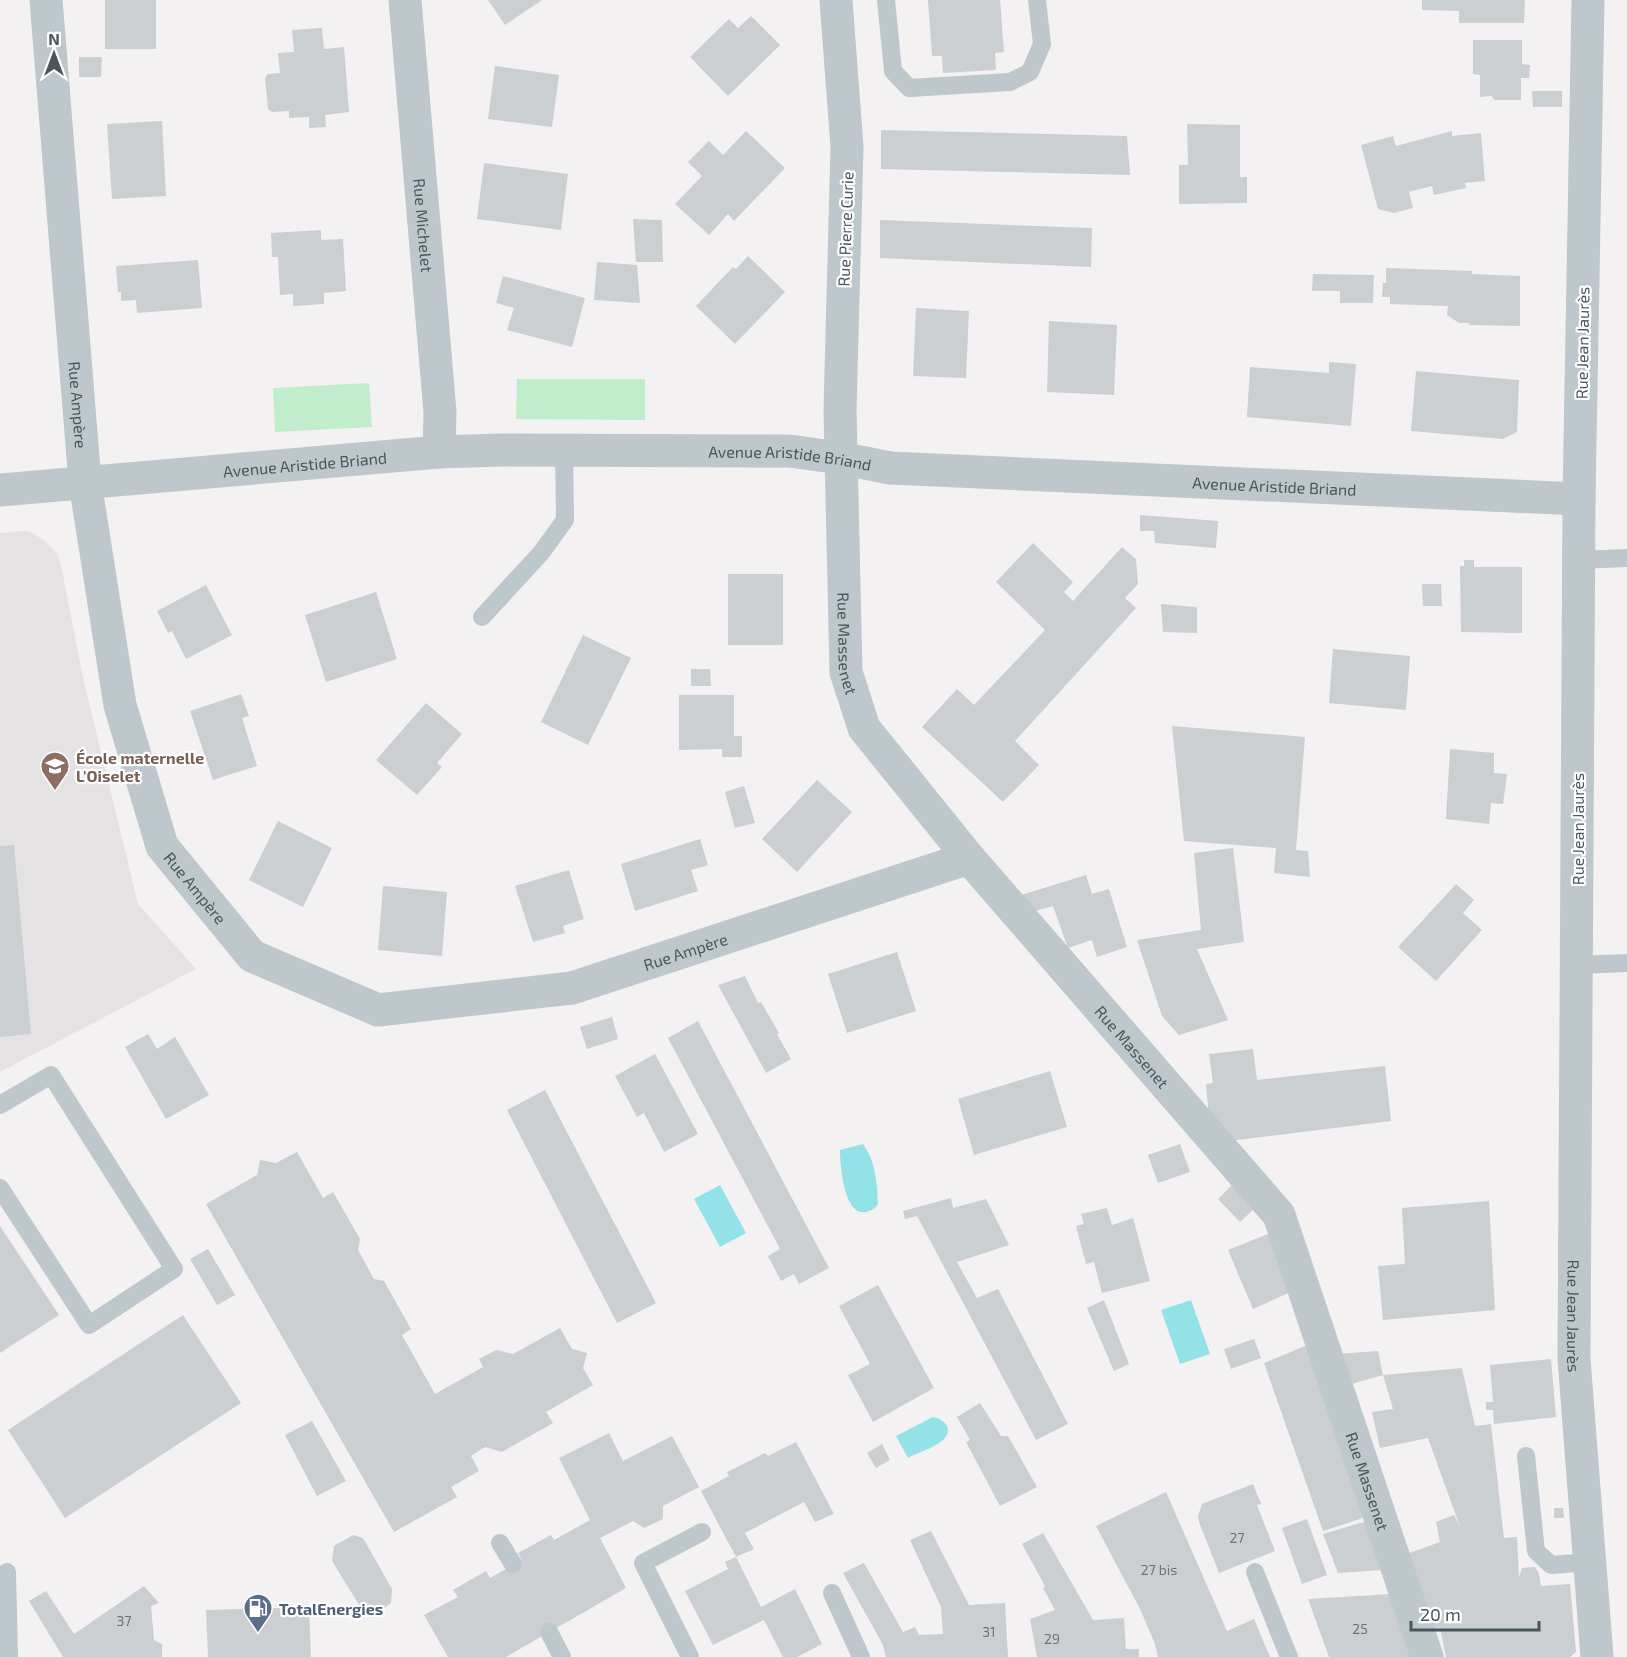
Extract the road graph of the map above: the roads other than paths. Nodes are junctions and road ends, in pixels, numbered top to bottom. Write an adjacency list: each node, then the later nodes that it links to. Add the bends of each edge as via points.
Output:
1 (46, 0): 10 (street, Rue Ampère)
2 (405, 0): 8 (street, Rue Michelet, via 440,412)
3 (836, 0): 9 (street, Rue Pierre Curie, via 847,147)
4 (886, 0): 5 (lane, via 893,71 909,88 1010,82 1030,72 1041,44)
5 (1037, 0)
6 (1588, 0): 12 (street, Rue Jean Jaurès)
7 (564, 449): 8 (street, Avenue Aristide Briand); 9 (street, Avenue Aristide Briand, via 789,451); 15 (lane, via 564,520 541,553)
8 (439, 452): 10 (street, Avenue Aristide Briand)
9 (840, 458): 12 (street, Avenue Aristide Briand, via 890,468); 16 (street, Rue Massenet, via 846,672 864,728)
10 (85, 482): 11 (street, Avenue Aristide Briand); 16 (street, Rue Ampère, via 120,705 162,846 252,956 378,1010 572,988)
11 (0, 490)
12 (1579, 500): 14 (street, Rue Jean Jaurès)
13 (1627, 558): 14 (lane)
14 (1579, 560): 18 (street, Rue Jean Jaurès)
15 (482, 617)
16 (969, 858): 35 (street, Rue Massenet, via 1278,1215)
17 (1627, 963): 18 (lane)
18 (1577, 965): 24 (street, Rue Jean Jaurès, via 1574,1359)
19 (0, 1105): 20 (lane, via 51,1076 174,1269 90,1325)
20 (0, 1188)
21 (1526, 1456): 24 (lane, via 1536,1551 1551,1565)
22 (702, 1532): 32 (lane, via 643,1563)
23 (500, 1543): 25 (lane)
24 (1590, 1562): 36 (street, Rue Jean Jaurès)
25 (513, 1564)
26 (7, 1572): 30 (lane)
27 (1255, 1572): 34 (lane)
28 (832, 1593): 33 (lane)
29 (549, 1632): 31 (lane)
30 (9, 1657)
31 (562, 1657)
32 (690, 1657)
33 (861, 1657)
34 (1289, 1657)
35 (1427, 1657)
36 (1597, 1657)

